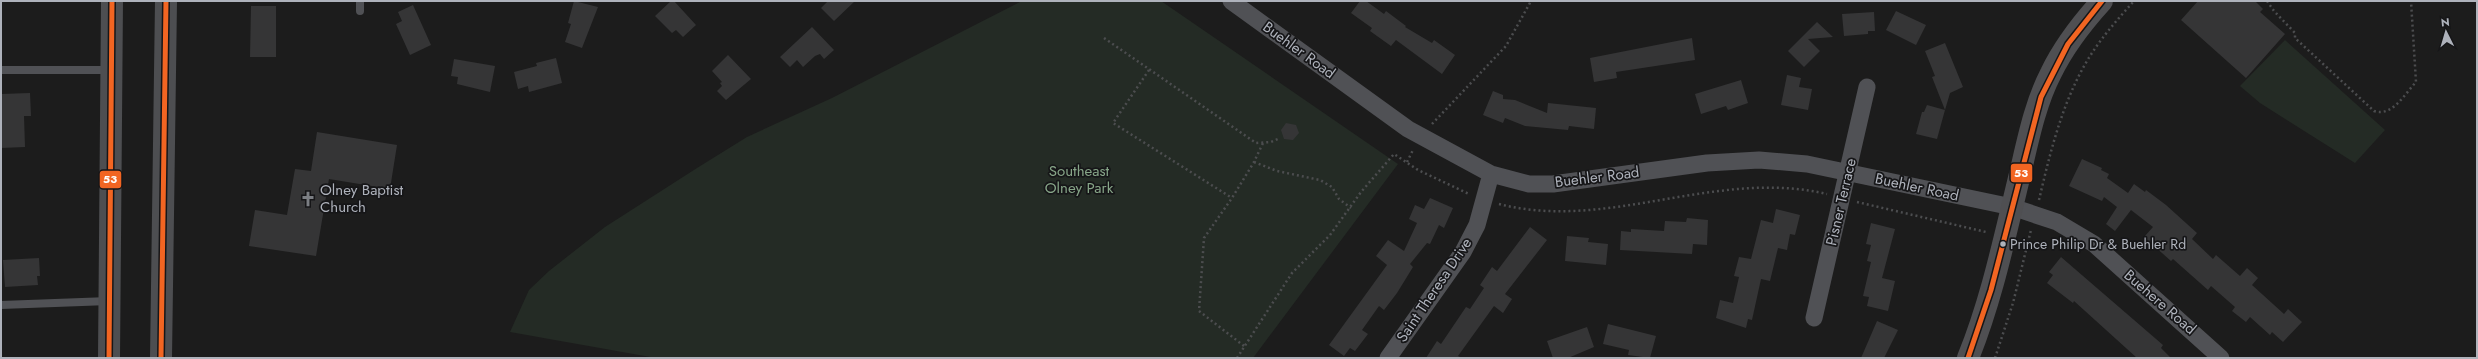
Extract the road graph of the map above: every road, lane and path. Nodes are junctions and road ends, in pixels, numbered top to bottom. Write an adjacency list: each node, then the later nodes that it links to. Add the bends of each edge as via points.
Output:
1 (112, 1): 14 (main road)
2 (166, 1): 36 (main road)
3 (360, 1): 10 (lane)
4 (1231, 1): 16 (street, Buehler Road)
5 (1531, 1): 16 (path, via 1506,46)
6 (2102, 1): 26 (street, via 2076,30 2051,73 2035,110)
7 (2134, 1): 28 (path, via 2086,62 2060,123)
8 (2268, 1): 9 (path, via 2295,33 2295,38 2374,111 2380,113 2389,111 2416,82)
9 (2411, 1)
10 (360, 11)
11 (1104, 38): 13 (path)
12 (1, 70): 14 (lane)
13 (1149, 70): 18 (path, via 1256,143); 23 (path, via 1113,123)
14 (112, 77): 31 (main road)
15 (1867, 87): 21 (street, Pisner Terrace)
16 (1421, 136): 20 (path); 22 (street, Buehler Road)
17 (1280, 138): 18 (path)
18 (1263, 143): 19 (path)
19 (1254, 162): 23 (path); 27 (path, via 1277,171 1320,180 1332,187 1339,198)
20 (1407, 162): 25 (path, via 1447,185); 27 (path, via 1394,154)
21 (1848, 173): 22 (street, Buehler Road, via 1806,164 1759,160 1707,163 1553,184 1529,184); 24 (street, Pisner Terrace); 26 (street, Buehler Road)
22 (1491, 174): 25 (street, Saint Theresa Drive)
23 (1232, 198): 34 (path, via 1204,238 1199,311)
24 (1842, 198): 25 (path, via 1811,190 1772,186 1735,188 1613,206 1553,211 1514,207); 29 (path); 33 (street, Pisner Terrace)
25 (1484, 200): 38 (street, Saint Theresa Drive, via 1477,225 1463,252)
26 (2012, 207): 28 (street, Buehere Road); 29 (street)
27 (1351, 208): 34 (path, via 1330,235 1292,273)
28 (2036, 215): 30 (path); 41 (street, Buehere Road, via 2057,222 2094,244)
29 (2004, 237): 30 (path); 39 (street, via 1977,336)
30 (2028, 241): 40 (path, via 2013,303)
31 (110, 301): 32 (lane); 35 (main road)
32 (1, 305)
33 (1814, 318)
34 (1244, 346): 37 (path)
35 (109, 358)
36 (160, 358)
37 (1237, 358)
38 (1388, 358)
39 (1968, 358)
40 (1995, 358)
41 (2221, 358)

